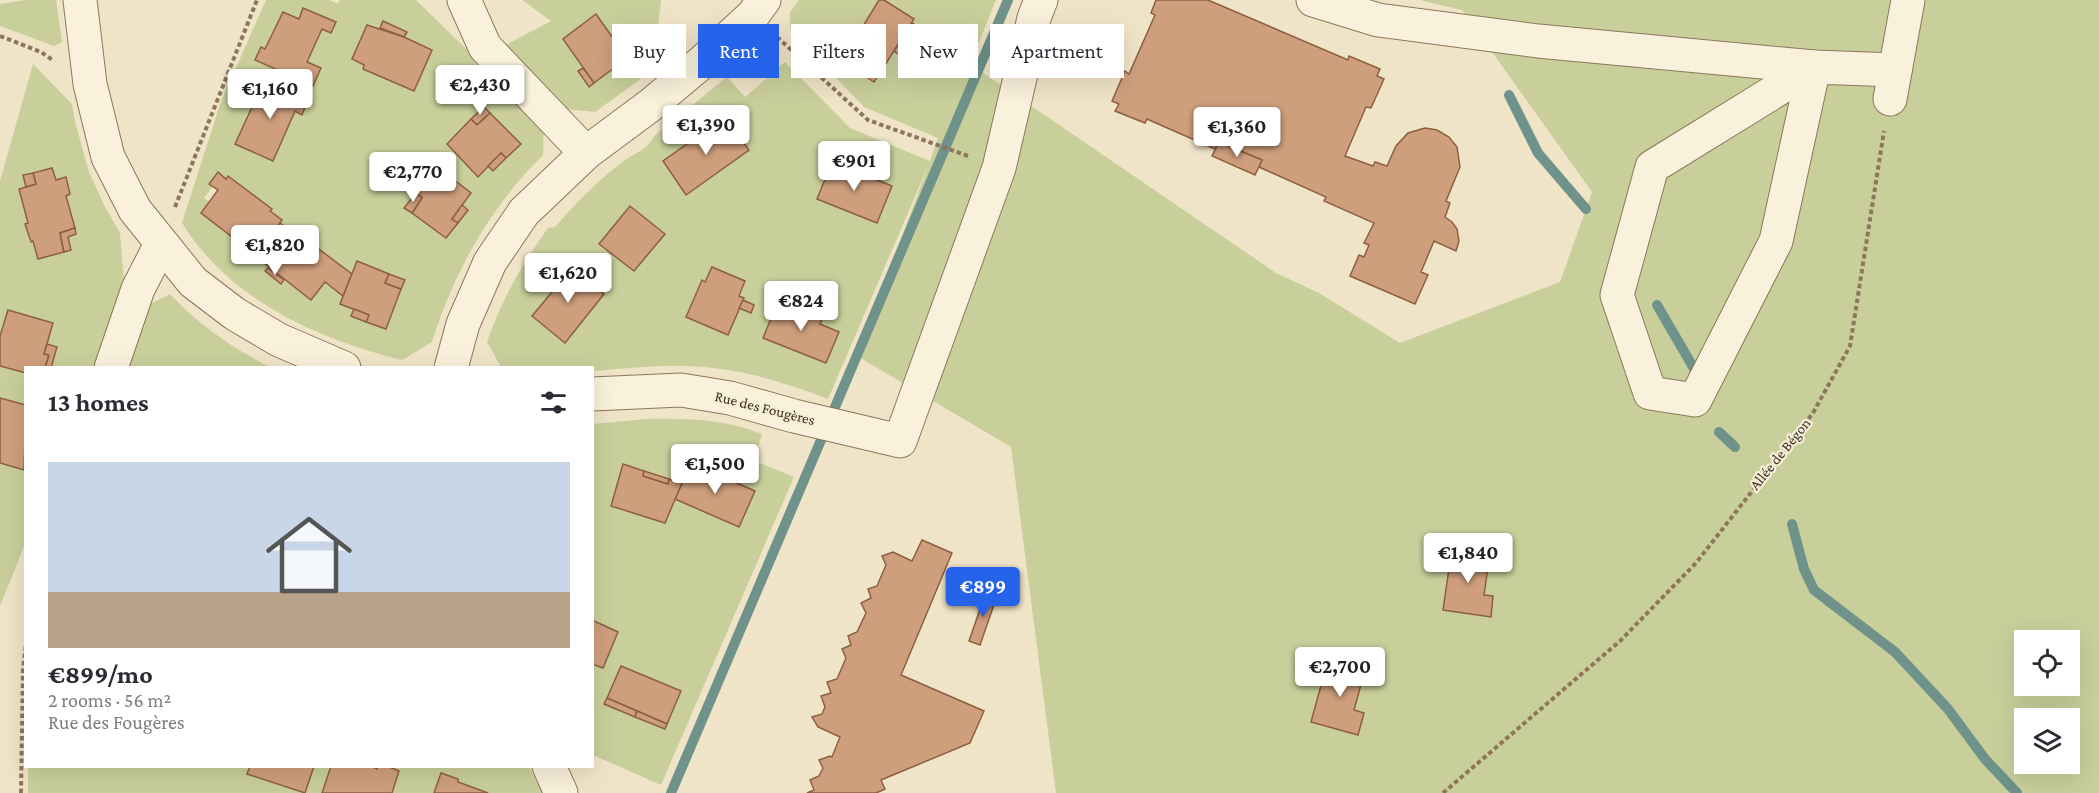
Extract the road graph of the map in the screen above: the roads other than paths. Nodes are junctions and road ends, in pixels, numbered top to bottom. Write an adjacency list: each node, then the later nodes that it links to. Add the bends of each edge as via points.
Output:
1 (80, 0): 9 (street, via 90,84 108,157 135,210)
2 (464, 0): 8 (street, via 485,47)
3 (1041, 0): 13 (street, Rue des Fougères, via 999,168 900,441 730,398 681,390)
4 (1313, 0): 7 (street, via 1378,20 1538,42)
5 (1908, 0): 7 (street, via 1892,85)
6 (759, 8): 8 (street, via 701,63)
7 (1814, 67): 7 (street, via 1776,241 1695,400 1650,393 1617,295 1652,167)
8 (586, 153): 12 (street, via 524,212 490,262 463,324)
9 (161, 244): 10 (street, via 138,289); 11 (street, via 193,282 235,315 279,340)
10 (112, 366)
11 (339, 366)
12 (452, 366)
13 (594, 394)
14 (550, 768): 15 (street)
15 (561, 793)

